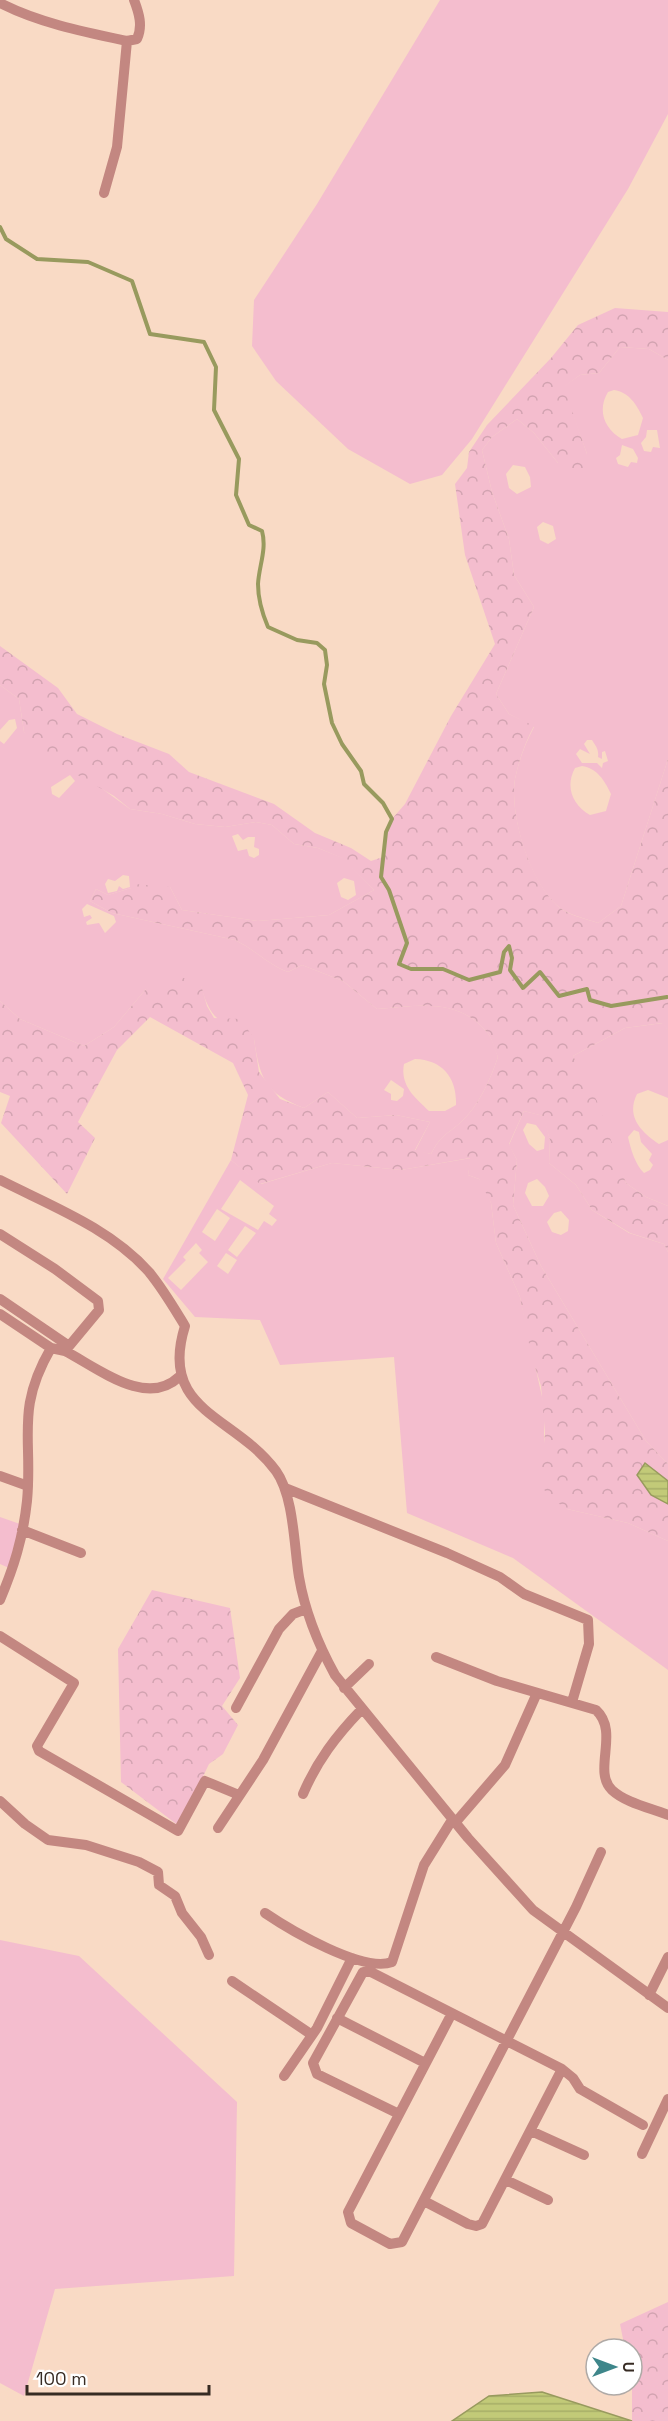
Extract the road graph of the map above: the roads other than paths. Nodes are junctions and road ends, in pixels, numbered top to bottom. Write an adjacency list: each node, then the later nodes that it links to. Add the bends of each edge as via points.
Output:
1 (134, 0): 3 (street, via 140,13 140,31 137,39)
2 (0, 3): 3 (street, via 64,27)
3 (127, 41): 4 (street, via 117,147)
4 (104, 193)
5 (0, 1180): 11 (street, via 80,1220 148,1271 185,1326 179,1352)
6 (0, 1234): 10 (street, via 98,1301 99,1310)
7 (0, 1299): 10 (street)
8 (0, 1314): 9 (street)
9 (51, 1348): 10 (street); 13 (street, via 29,1395)
10 (67, 1348): 11 (street, via 143,1389 159,1390)
11 (180, 1377): 14 (street, via 200,1405 262,1455)
12 (0, 1476): 13 (street)
13 (27, 1486): 15 (street)
14 (285, 1488): 19 (street); 26 (street, via 447,1553 500,1577 524,1594 588,1620 589,1644)
15 (22, 1530): 16 (street); 17 (street, via 15,1567)
16 (81, 1553)
17 (3, 1585): 18 (street)
18 (0, 1600)
19 (306, 1609): 21 (street); 27 (street, via 293,1614 279,1629)
20 (0, 1636): 30 (street, via 74,1683 37,1746 39,1752 178,1831 205,1782)
21 (322, 1651): 24 (street); 30 (street, via 263,1760)
22 (436, 1658): 25 (street)
23 (369, 1664): 24 (street)
24 (344, 1688): 28 (street)
25 (537, 1693): 26 (street); 33 (street, via 505,1765)
26 (572, 1702): 32 (street, via 602,1716 607,1736 605,1778 611,1789)
27 (236, 1708)
28 (361, 1710): 29 (street, via 333,1739); 33 (street)
29 (303, 1794)
30 (239, 1795): 34 (street)
31 (0, 1801): 38 (street, via 48,1840 86,1845 132,1859 158,1872 159,1885 175,1896)
32 (668, 1815)
33 (454, 1821): 37 (street, via 533,1910); 40 (street, via 424,1865 394,1959 384,1964)
34 (218, 1828)
35 (601, 1852): 37 (street)
36 (265, 1913): 40 (street, via 316,1944)
37 (563, 1932): 42 (street); 47 (street)
38 (209, 1955)
39 (668, 1957): 42 (street)
40 (352, 1958): 46 (street)
41 (232, 1981): 46 (street)
42 (649, 1995): 43 (street)
43 (668, 2008)
44 (451, 2015): 45 (street, via 371,1972 363,1972); 47 (street); 48 (street)
45 (337, 2018): 48 (street); 52 (street, via 313,2063 317,2074)
46 (312, 2035): 50 (street)
47 (507, 2042): 49 (street); 59 (street)
48 (425, 2063): 52 (street)
49 (562, 2069): 53 (street, via 580,2089); 54 (street)
50 (284, 2076)
51 (668, 2098): 55 (street)
52 (399, 2114): 59 (street, via 348,2218 380,2239 397,2244 402,2242)
53 (643, 2125)
54 (531, 2131): 56 (street); 57 (street)
55 (642, 2154)
56 (584, 2155)
57 (506, 2180): 58 (street); 59 (street, via 479,2226)
58 (548, 2200)
59 (424, 2201)

